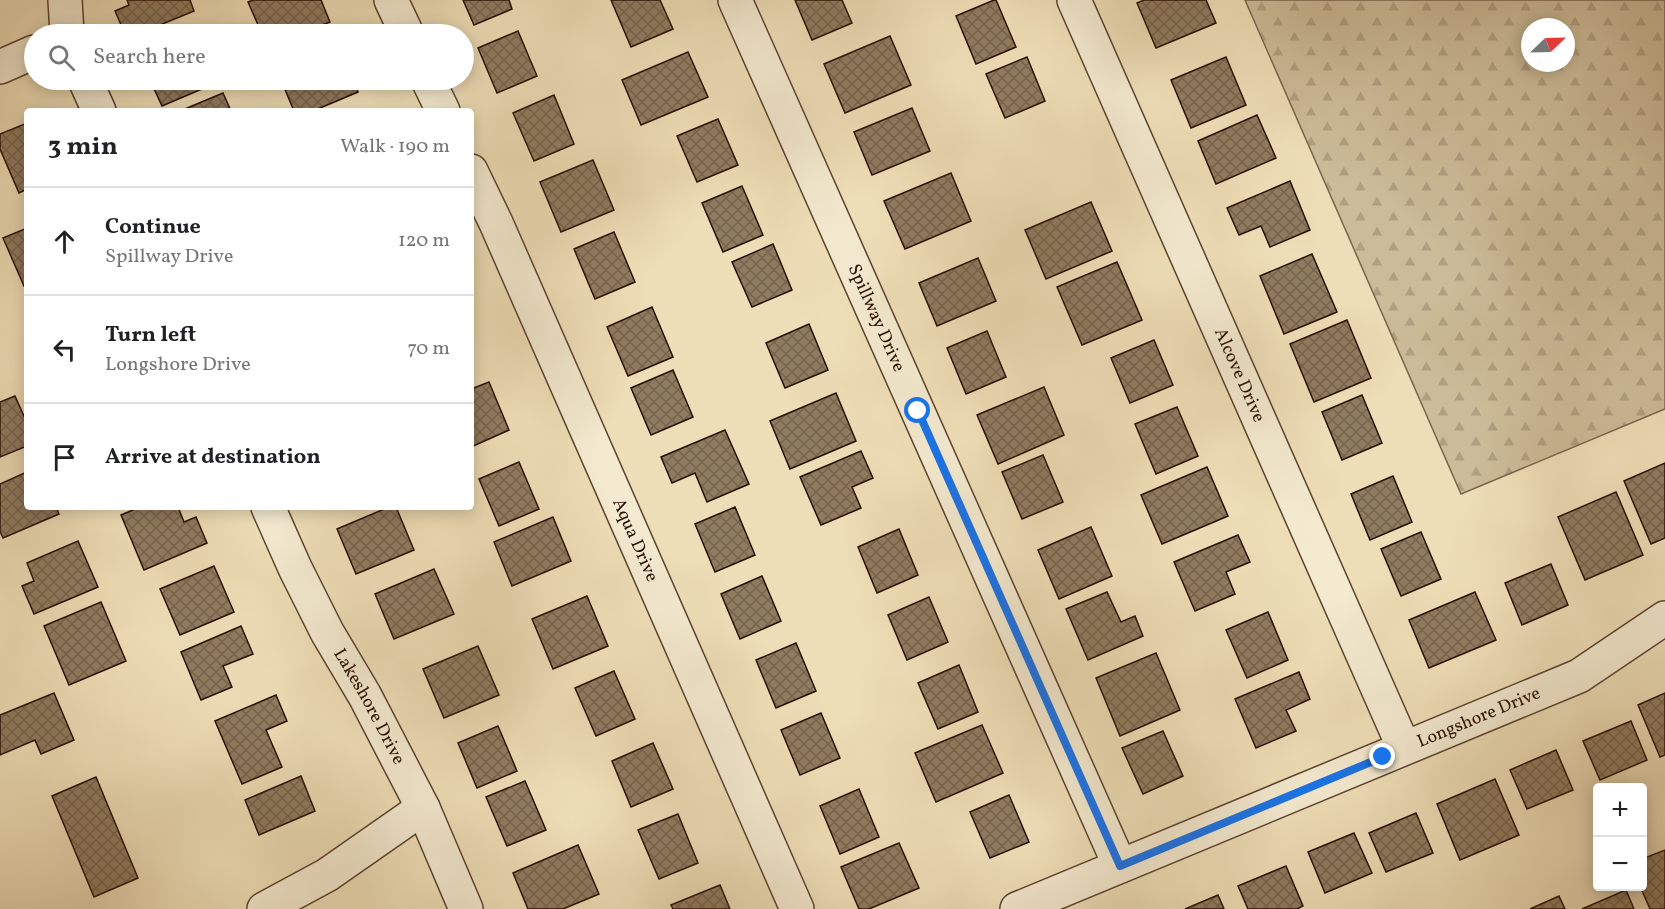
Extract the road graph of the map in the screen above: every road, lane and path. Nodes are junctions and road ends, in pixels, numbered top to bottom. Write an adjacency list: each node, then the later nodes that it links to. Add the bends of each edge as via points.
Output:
1 (65, 0): 5 (street)
2 (391, 0): 6 (street)
3 (735, 0): 18 (street, Spillway Drive)
4 (1074, 0): 16 (street, Alcove Drive)
5 (66, 24)
6 (402, 24)
7 (24, 56): 8 (street)
8 (0, 67)
9 (90, 90): 11 (street)
10 (433, 90): 12 (street)
11 (98, 108)
12 (442, 108)
13 (474, 178): 21 (street, Aqua Drive)
14 (269, 510): 17 (street, Lakeshore Drive, via 327,632)
15 (1665, 618): 16 (street, Longshore Drive, via 1578,676)
16 (1404, 748): 18 (street, Longshore Drive)
17 (423, 808): 19 (street, via 327,875); 20 (street, Lakeshore Drive)
18 (1120, 866): 22 (street, Longshore Drive)
19 (267, 909)
20 (466, 909)
21 (796, 909)
22 (1017, 909)

